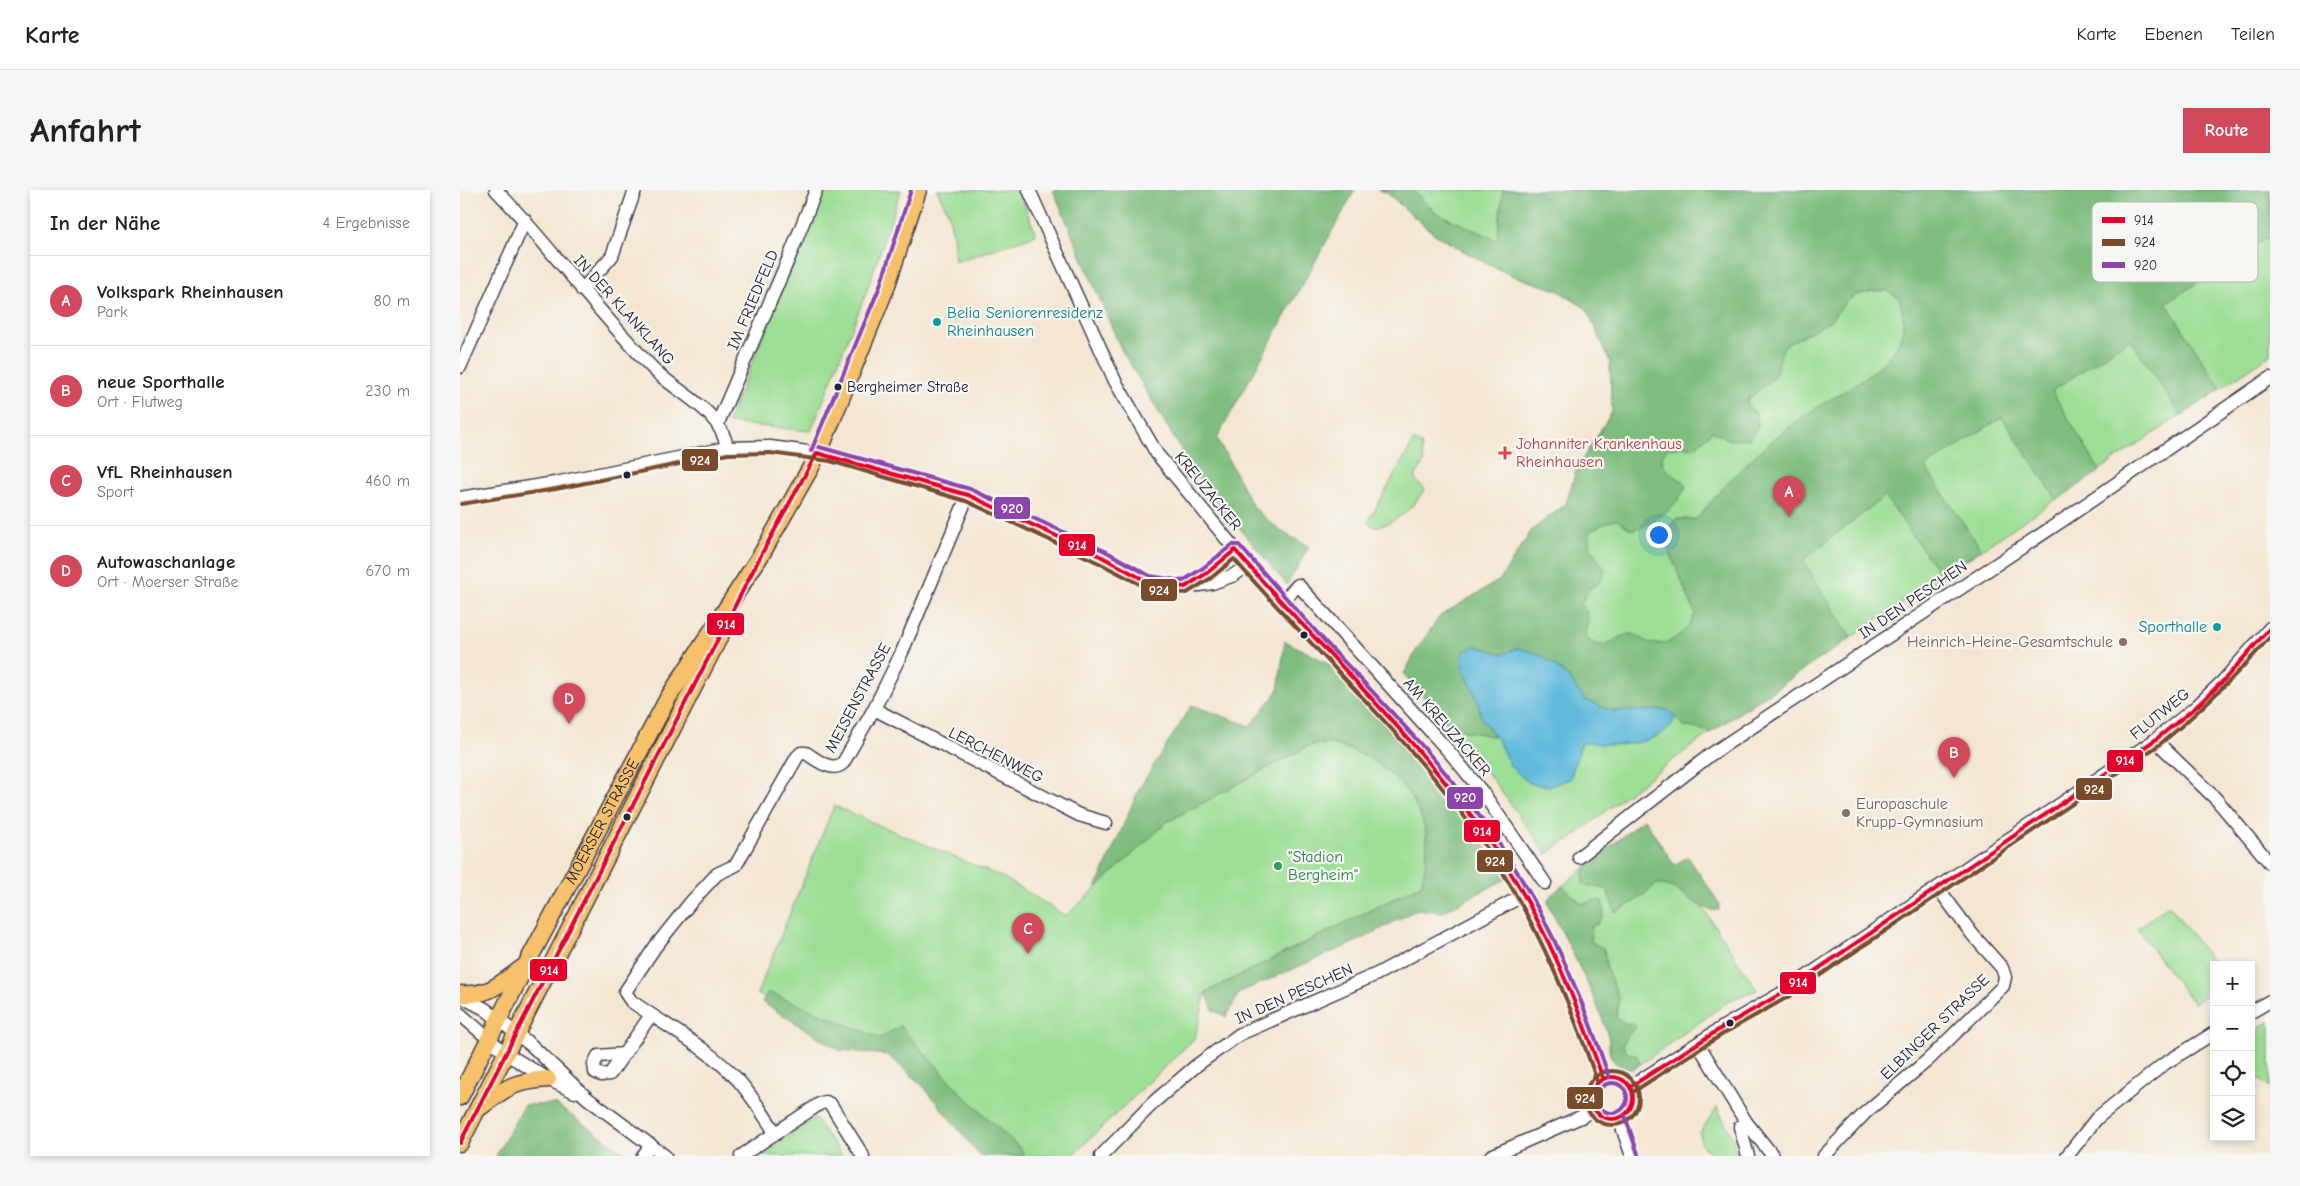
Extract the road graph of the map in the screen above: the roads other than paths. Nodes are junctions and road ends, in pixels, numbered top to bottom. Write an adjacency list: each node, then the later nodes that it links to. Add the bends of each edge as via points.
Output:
1 (496, 190): 6 (street, IN DER KLANKLANG)
2 (635, 190): 7 (street, via 612,256)
3 (816, 190): 11 (street, IM FRIEDFELD)
4 (918, 190): 13 (main road, MOERSER STRASSE, via 886,288)
5 (1029, 190): 16 (street, KREUZACKER, via 1115,381 1157,454)
6 (526, 220): 7 (street, IN DER KLANKLANG); 8 (street)
7 (582, 290): 11 (street, IN DER KLANKLANG, via 658,374)
8 (465, 341): 9 (street)
9 (460, 367)
10 (2270, 378): 27 (street, IN DEN PESCHEN, via 1710,755)
11 (718, 423): 12 (street)
12 (727, 448): 13 (street, via 770,447); 15 (street, via 555,483)
13 (817, 453): 14 (street); 17 (main road, MOERSER STRASSE)
14 (968, 495): 19 (street, via 1148,582); 24 (street, MEISENSTRASSE)
15 (460, 498)
16 (1235, 550): 18 (street, KREUZACKER); 19 (street)
17 (761, 555): 32 (main road, MOERSER STRASSE, via 668,698); 39 (main road, MOERSER STRASSE)
18 (1248, 565): 19 (street, via 1219,580); 20 (street, KREUZACKER)
19 (1185, 586)
20 (1282, 602): 21 (street, AM KREUZACKER, via 1298,585); 22 (street, KREUZACKER)
21 (1314, 602): 22 (street); 29 (street, AM KREUZACKER, via 1452,755 1483,793)
22 (1296, 618): 31 (street, KREUZACKER, via 1457,798)
23 (2270, 629): 25 (street, FLUTWEG, via 2223,681)
24 (874, 710): 26 (street, LERCHENWEG, via 1079,815); 37 (street, MEISENSTRASSE, via 838,768 806,753 797,757 736,865 717,874 655,947 625,992 631,1001)
25 (2156, 740): 28 (street, via 2216,799); 30 (street, FLUTWEG)
26 (1106, 823)
27 (1579, 857)
28 (2270, 863)
29 (1545, 883)
30 (1938, 888): 42 (street, FLUTWEG, via 1784,992); 66 (street, ELBINGER STRASSE, via 2002,968 2003,986 1928,1060 1866,1112)
31 (1524, 895): 46 (street, KREUZACKER, via 1567,981); 61 (street, IN DEN PESCHEN, via 1377,974 1240,1034 1155,1101)
32 (526, 965): 33 (main road, via 489,992); 38 (main road, MOERSER STRASSE)
33 (460, 995): 38 (street)
34 (2270, 1001): 35 (street)
35 (2255, 1010)
36 (460, 1014): 41 (street)
37 (651, 1015): 44 (street); 54 (street, via 732,1074 753,1098)
38 (499, 1021): 39 (street); 41 (main road, MOERSER STRASSE)
39 (516, 1034): 43 (main road, MOERSER STRASSE); 49 (street, via 532,1045)
40 (2210, 1035): 67 (street, via 2164,1064 2097,1118)
41 (489, 1040): 43 (street); 48 (main road, MOERSER STRASSE)
42 (1698, 1044): 47 (street, FLUTWEG); 53 (street)
43 (505, 1053): 45 (street); 51 (main road, MOERSER STRASSE)
44 (624, 1054)
45 (548, 1079): 49 (street); 51 (main road, via 517,1083)
46 (1603, 1079): 47 (street, via 1619,1078); 50 (street, via 1592,1091)
47 (1630, 1087): 52 (street, via 1633,1102)
48 (460, 1097)
49 (587, 1098): 56 (street)
50 (1593, 1108): 52 (street, via 1607,1118); 62 (street, via 1583,1116)
51 (477, 1110): 55 (main road, MOERSER STRASSE)
52 (1619, 1118): 63 (street)
53 (1746, 1122): 64 (street, via 1740,1127); 65 (street)
54 (776, 1134): 59 (street); 60 (street, via 826,1102)
55 (460, 1143)
56 (651, 1145): 57 (street); 58 (street)
57 (643, 1156)
58 (665, 1156)
59 (741, 1156)
60 (863, 1156)
61 (1101, 1156)
62 (1491, 1156)
63 (1632, 1156)
64 (1748, 1156)
65 (1773, 1156)
66 (1824, 1156)
67 (2067, 1156)

